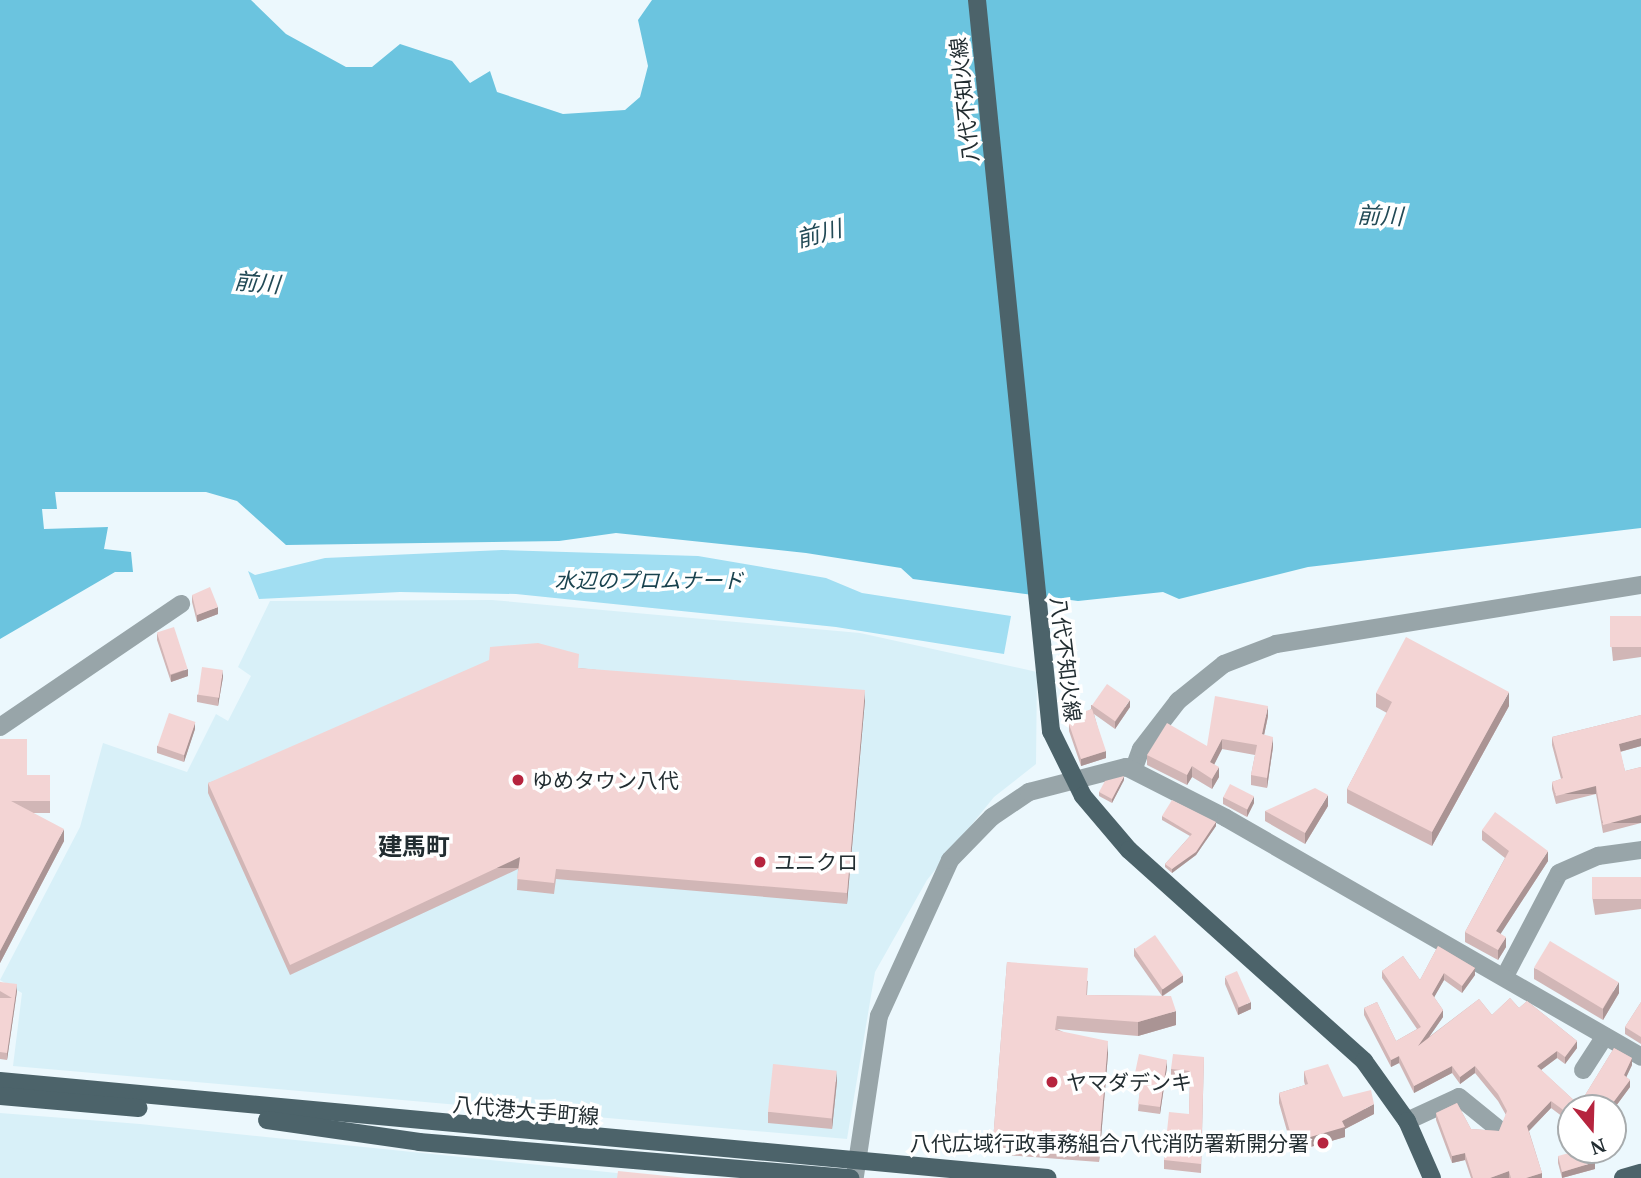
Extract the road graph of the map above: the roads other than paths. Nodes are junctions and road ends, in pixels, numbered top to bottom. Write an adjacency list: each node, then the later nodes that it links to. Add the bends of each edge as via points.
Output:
1 (977, 0): 13 (main road, 八代不知火線, via 1042,678 1051,731 1083,796 1129,850 1364,1061)
2 (1641, 585): 5 (street, via 1276,644 1224,664 1178,701 1141,748)
3 (181, 604): 4 (street)
4 (0, 727)
5 (1134, 768): 7 (street); 15 (street, via 1029,792 992,817 950,860 879,1016)
6 (1641, 850): 7 (street, via 1586,859 1559,873)
7 (1505, 976): 8 (street)
8 (1605, 1035): 9 (street); 10 (street)
9 (1641, 1057)
10 (1583, 1070)
11 (0, 1082): 15 (main road, 八代港大手町線)
12 (0, 1096): 15 (main road, 八代港大手町線, via 252,1118 419,1142)
13 (1407, 1121): 14 (street, via 1459,1097); 18 (main road, 八代不知火線)
14 (1496, 1127)
15 (855, 1173): 17 (main road, 八代港大手町線)
16 (1641, 1173): 19 (main road)
17 (1048, 1178)
18 (1432, 1178)
19 (1623, 1178)

